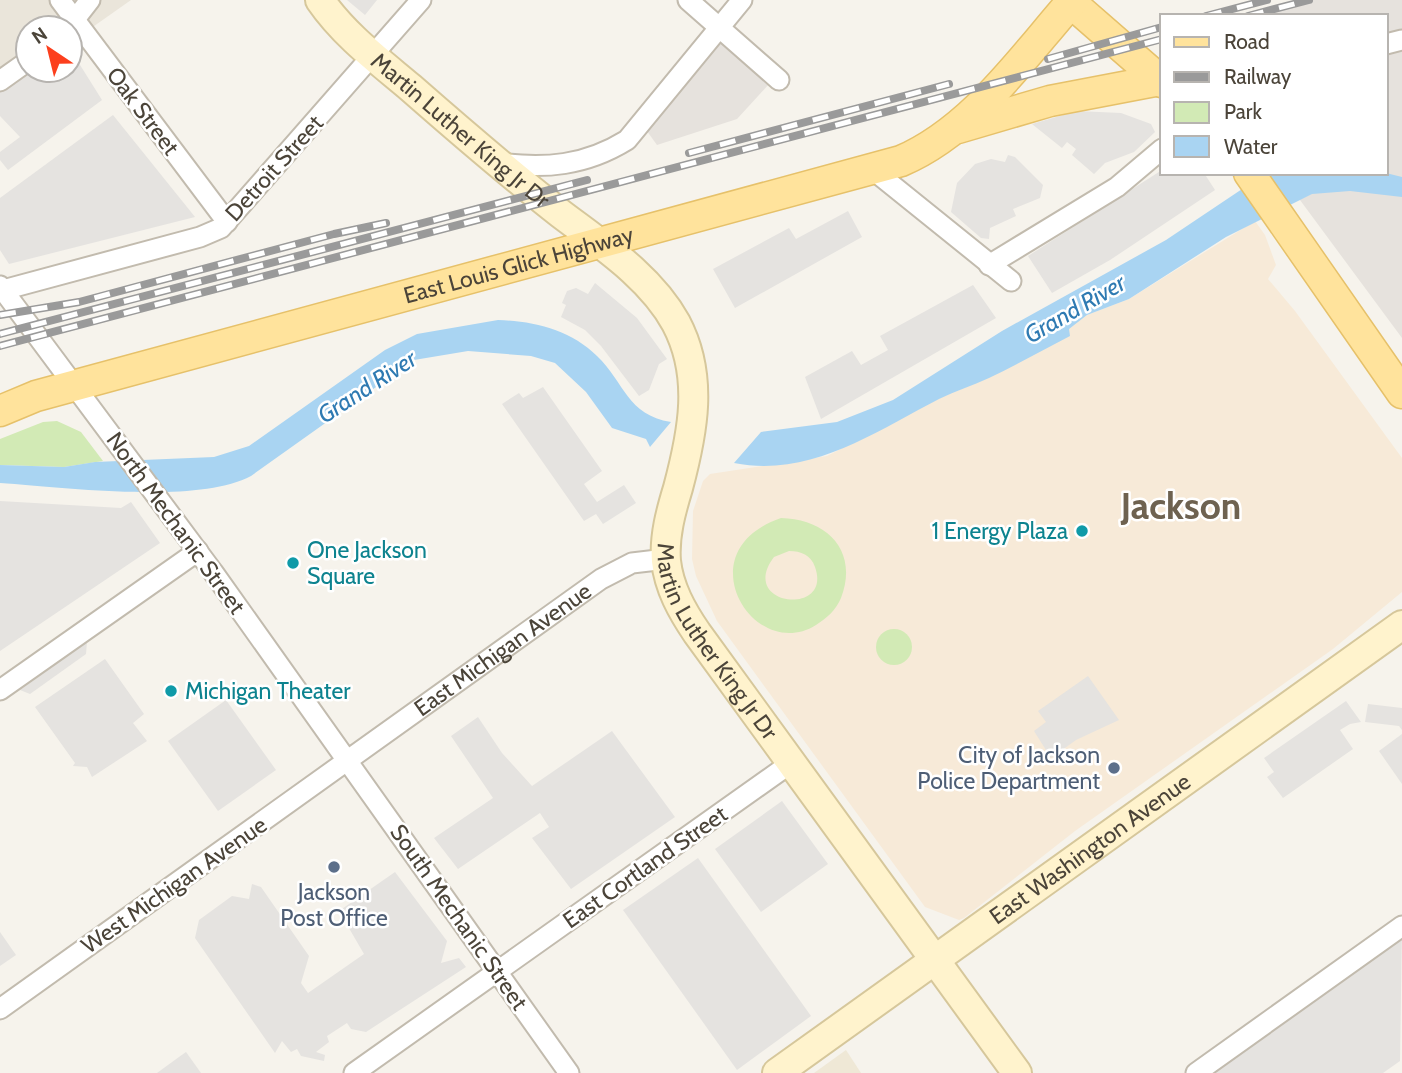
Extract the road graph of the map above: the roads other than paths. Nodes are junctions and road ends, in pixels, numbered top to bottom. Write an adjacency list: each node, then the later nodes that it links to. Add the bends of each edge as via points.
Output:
1 (320, 0): 8 (street, Martin Luther King Jr Dr)
2 (421, 0): 8 (street, Detroit Street)
3 (688, 0): 6 (street)
4 (742, 0): 6 (street)
5 (1070, 1): 10 (main road); 12 (main road)
6 (720, 28): 9 (street); 14 (street, via 627,140 562,165)
7 (84, 39): 17 (street, Oak Street)
8 (374, 56): 14 (street, Martin Luther King Jr Dr); 17 (street, Detroit Street)
9 (779, 80)
10 (1160, 80)
11 (1160, 81): 12 (main road, via 1050,101)
12 (955, 129): 15 (main road, East Louis Glick Highway, via 920,152)
13 (1160, 151): 19 (street, via 1117,187)
14 (497, 163): 18 (street, Martin Luther King Jr Dr)
15 (872, 169): 18 (main road, East Louis Glick Highway); 19 (street)
16 (1251, 175): 23 (main road)
17 (228, 222): 21 (street, Detroit Street, via 200,237)
18 (598, 243): 22 (main road, East Louis Glick Highway); 26 (street, Martin Luther King Jr Dr, via 662,302 677,325 691,364 693,416 667,532)
19 (989, 265): 20 (street)
20 (1012, 281)
21 (1, 288): 22 (street, North Mechanic Street)
22 (74, 386): 24 (main road, East Louis Glick Highway); 25 (street, North Mechanic Street)
23 (1402, 393)
24 (0, 411)
25 (198, 551): 28 (street); 29 (street, North Mechanic Street)
26 (666, 559): 29 (street, East Michigan Avenue, via 637,561 614,570); 30 (street, Martin Luther King Jr Dr, via 673,592 686,616)
27 (1402, 625): 32 (street, East Washington Avenue)
28 (0, 691)
29 (348, 762): 33 (street, South Mechanic Street); 34 (street, West Michigan Avenue)
30 (791, 763): 32 (street, Martin Luther King Jr Dr); 33 (street, East Cortland Street)
31 (1402, 926): 39 (street)
32 (935, 960): 37 (street, East Washington Avenue); 38 (street, Martin Luther King Jr Dr)
33 (498, 971): 35 (street, East Cortland Street); 36 (street, South Mechanic Street)
34 (0, 1009)
35 (354, 1073)
36 (569, 1073)
37 (777, 1073)
38 (1017, 1073)
39 (1196, 1073)

